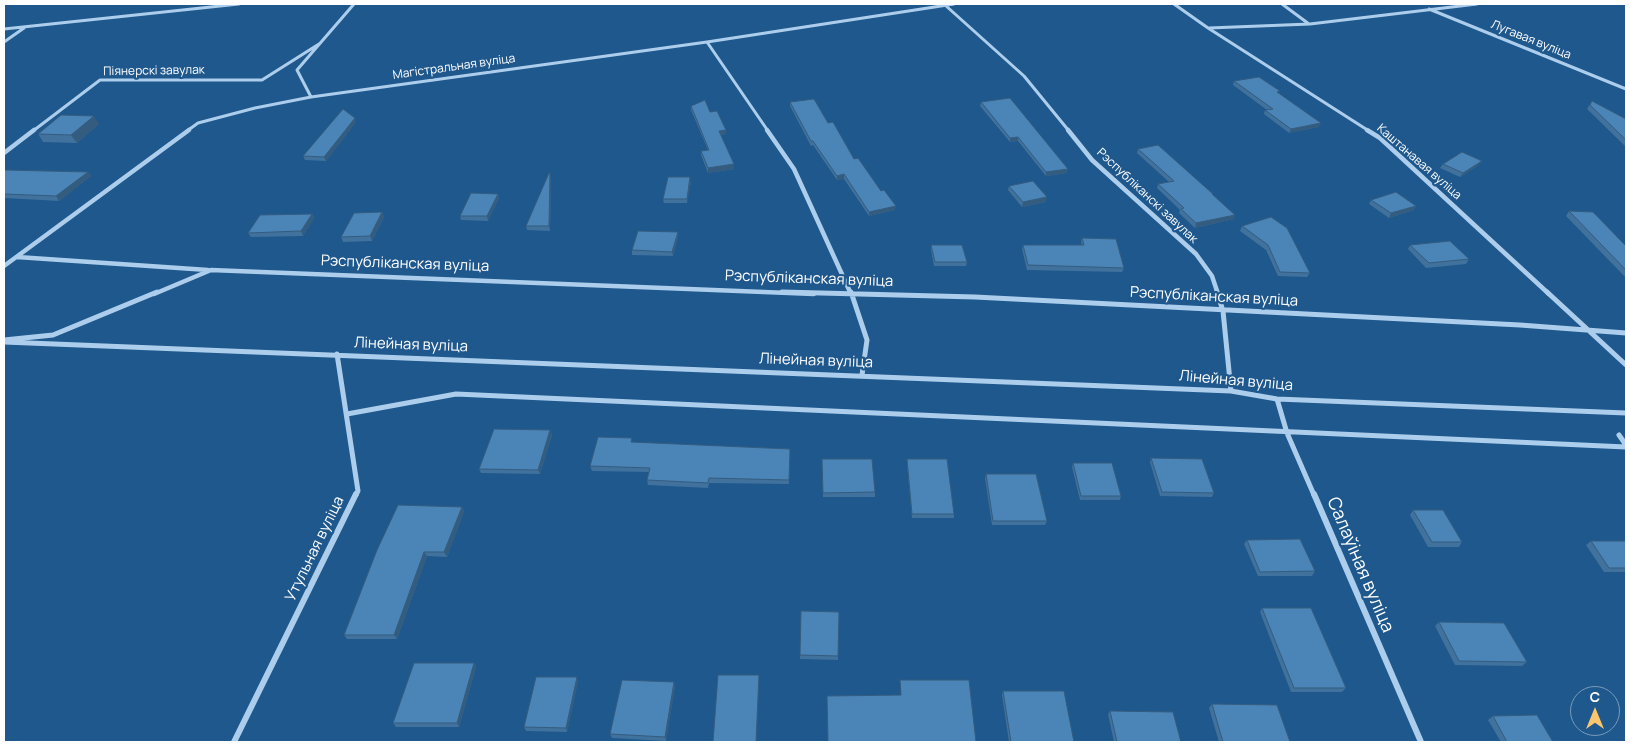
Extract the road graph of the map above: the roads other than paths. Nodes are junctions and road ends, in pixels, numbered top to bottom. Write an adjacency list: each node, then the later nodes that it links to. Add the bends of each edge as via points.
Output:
1 (239, 4): 10 (street)
2 (354, 4): 15 (street)
3 (954, 4): 7 (street, Магістральная вуліца)
4 (1174, 4): 11 (street, Каштанавая вуліца)
5 (1282, 4): 9 (street)
6 (1477, 4): 8 (street)
7 (945, 5): 14 (street, Магістральная вуліца); 23 (street, Рэспубліканскі завулак, via 1024,76 1092,160 1196,254 1212,276)
8 (1429, 9): 9 (street); 16 (street, Лугавая вуліца)
9 (1310, 24): 11 (street)
10 (24, 27): 12 (street); 13 (street)
11 (1208, 28): 24 (street, Каштанавая вуліца, via 1380,138)
12 (4, 30)
13 (4, 42)
14 (707, 42): 17 (street, Магістральная вуліца); 22 (street, via 794,169)
15 (319, 44): 17 (street, via 297,70); 18 (street, Піянерскі завулак, via 262,80 100,80)
16 (1626, 89)
17 (311, 97): 19 (street, Магістральная вуліца, via 198,123)
18 (4, 153)
19 (16, 257): 20 (street, Магістральная вуліца); 21 (street)
20 (4, 266)
21 (211, 270): 22 (street, Рэспубліканская вуліца); 26 (street, Рэспубліканская вуліца, via 54,335)
22 (852, 295): 23 (street, Рэспубліканская вуліца, via 975,297); 29 (street, via 867,340)
23 (1223, 311): 24 (street, Рэспубліканская вуліца); 30 (street, Рэспубліканскі завулак)
24 (1591, 331): 25 (street, Рэспубліканская вуліца); 28 (street, Каштанавая вуліца)
25 (1626, 333)
26 (4, 341): 27 (street, Лінейная вуліца)
27 (336, 354): 29 (street, Лінейная вуліца); 33 (street, Утульная вуліца)
28 (1626, 365)
29 (862, 375): 30 (street, Лінейная вуліца)
30 (1231, 391): 31 (street, Лінейная вуліца)
31 (1277, 399): 32 (street, Лінейная вуліца); 34 (street, Салаўіная вуліца)
32 (1626, 413)
33 (347, 414): 34 (street, via 456,394); 37 (street, Утульная вуліца, via 358,491)
34 (1287, 433): 36 (street); 38 (street, Салаўіная вуліца)
35 (1619, 435): 36 (street)
36 (1626, 446)
37 (234, 742)
38 (1421, 742)

